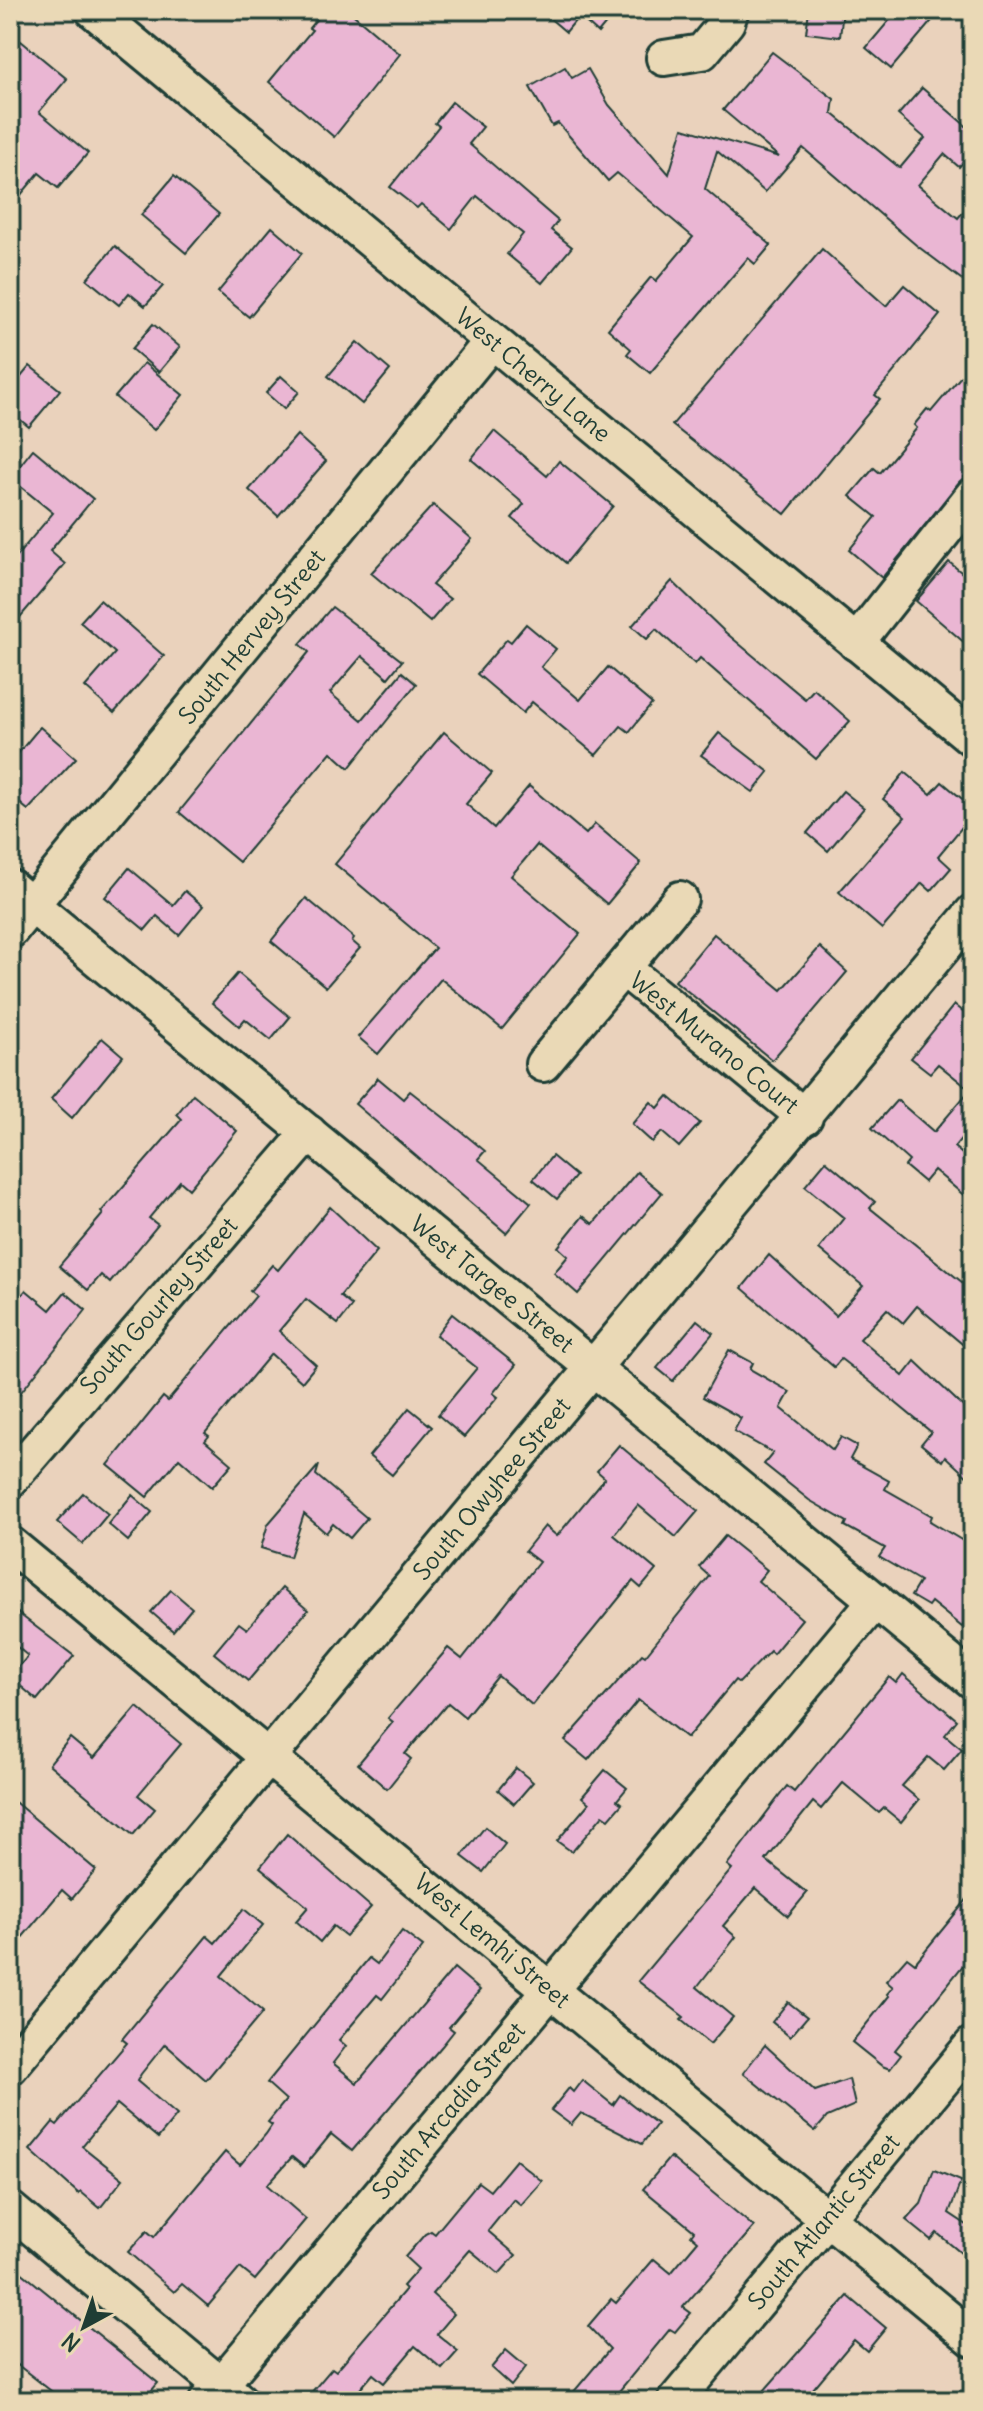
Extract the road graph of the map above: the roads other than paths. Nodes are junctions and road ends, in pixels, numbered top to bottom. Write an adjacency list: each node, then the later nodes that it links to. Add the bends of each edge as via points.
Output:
1 (93, 10): 4 (street, West Cherry Lane)
2 (731, 10): 3 (street, via 702,52)
3 (664, 58)
4 (492, 341): 6 (street, West Cherry Lane); 8 (street, South Hervey Street)
5 (973, 495): 6 (street)
6 (856, 643): 7 (street, West Cherry Lane)
7 (973, 739)
8 (21, 896): 11 (street, South Hervey Street); 15 (street, West Targee Street)
9 (680, 899): 12 (street, West Murano Court)
10 (973, 912): 14 (street, South Owyhee Street)
11 (10, 931)
12 (623, 968): 13 (street, West Murano Court); 14 (street, West Murano Court)
13 (543, 1064)
14 (805, 1117): 16 (street, South Owyhee Street)
15 (309, 1133): 16 (street, West Targee Street); 17 (street, South Gourley Street)
16 (593, 1367): 19 (street, West Targee Street); 21 (street, South Owyhee Street)
17 (10, 1480)
18 (10, 1544): 21 (street, West Lemhi Street)
19 (876, 1600): 20 (street, West Targee Street); 22 (street, South Arcadia Street)
20 (973, 1681)
21 (269, 1758): 22 (street, West Lemhi Street); 24 (street, South Owyhee Street)
22 (550, 1990): 26 (street, West Lemhi Street); 28 (street, South Arcadia Street)
23 (973, 2044): 26 (street, South Atlantic Street)
24 (10, 2067)
25 (10, 2209): 28 (street)
26 (827, 2219): 27 (street, West Lemhi Street); 29 (street, South Atlantic Street)
27 (973, 2339)
28 (223, 2396)
29 (675, 2401)

